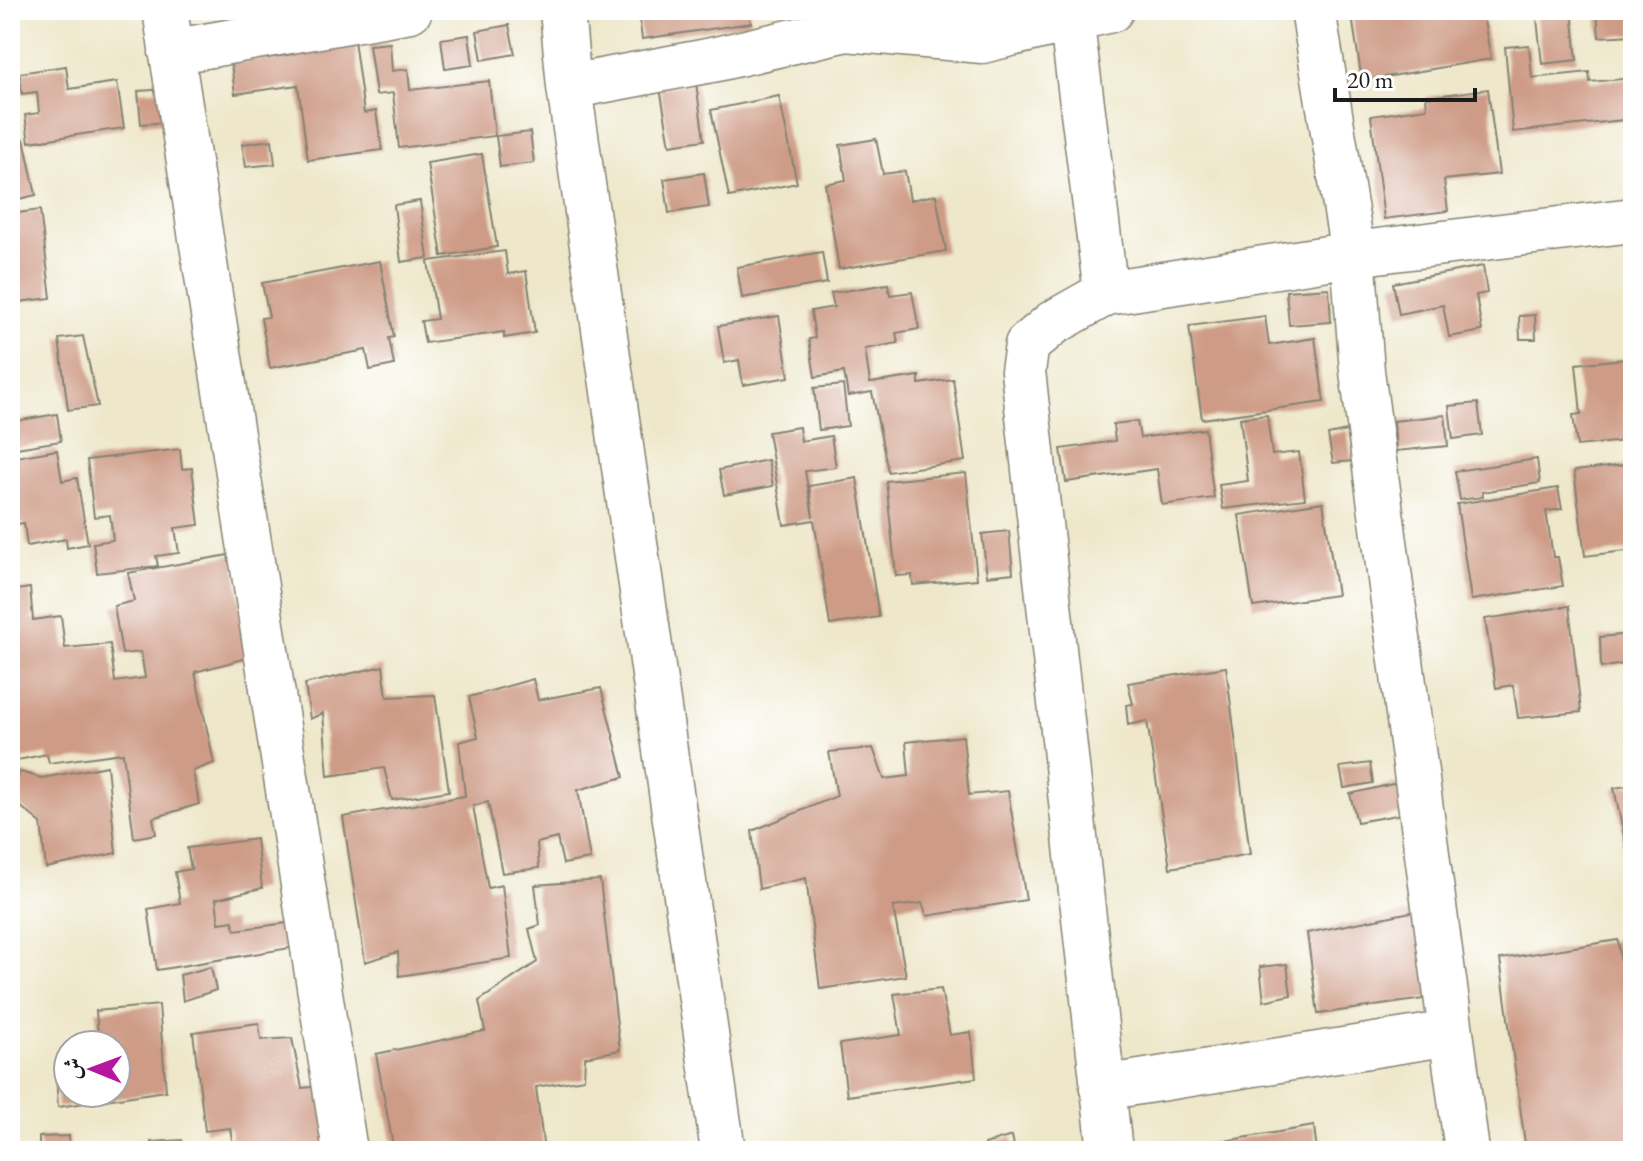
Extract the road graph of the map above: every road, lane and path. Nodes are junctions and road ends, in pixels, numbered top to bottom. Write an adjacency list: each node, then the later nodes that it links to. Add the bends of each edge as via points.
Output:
1 (410, 10): 6 (street)
2 (562, 10): 7 (street)
3 (1313, 10): 9 (street)
4 (1091, 13): 5 (street); 10 (street)
5 (979, 25): 7 (street, via 846,29)
6 (168, 31): 13 (street)
7 (569, 87): 14 (street)
8 (1633, 220): 9 (street)
9 (1353, 254): 10 (street); 11 (street, via 1362,371)
10 (1106, 293): 12 (street, via 1053,323 1027,345 1023,371)
11 (1451, 1033): 12 (street); 16 (street)
12 (1102, 1088): 15 (street)
13 (345, 1151)
14 (723, 1151)
15 (1110, 1151)
16 (1467, 1151)

